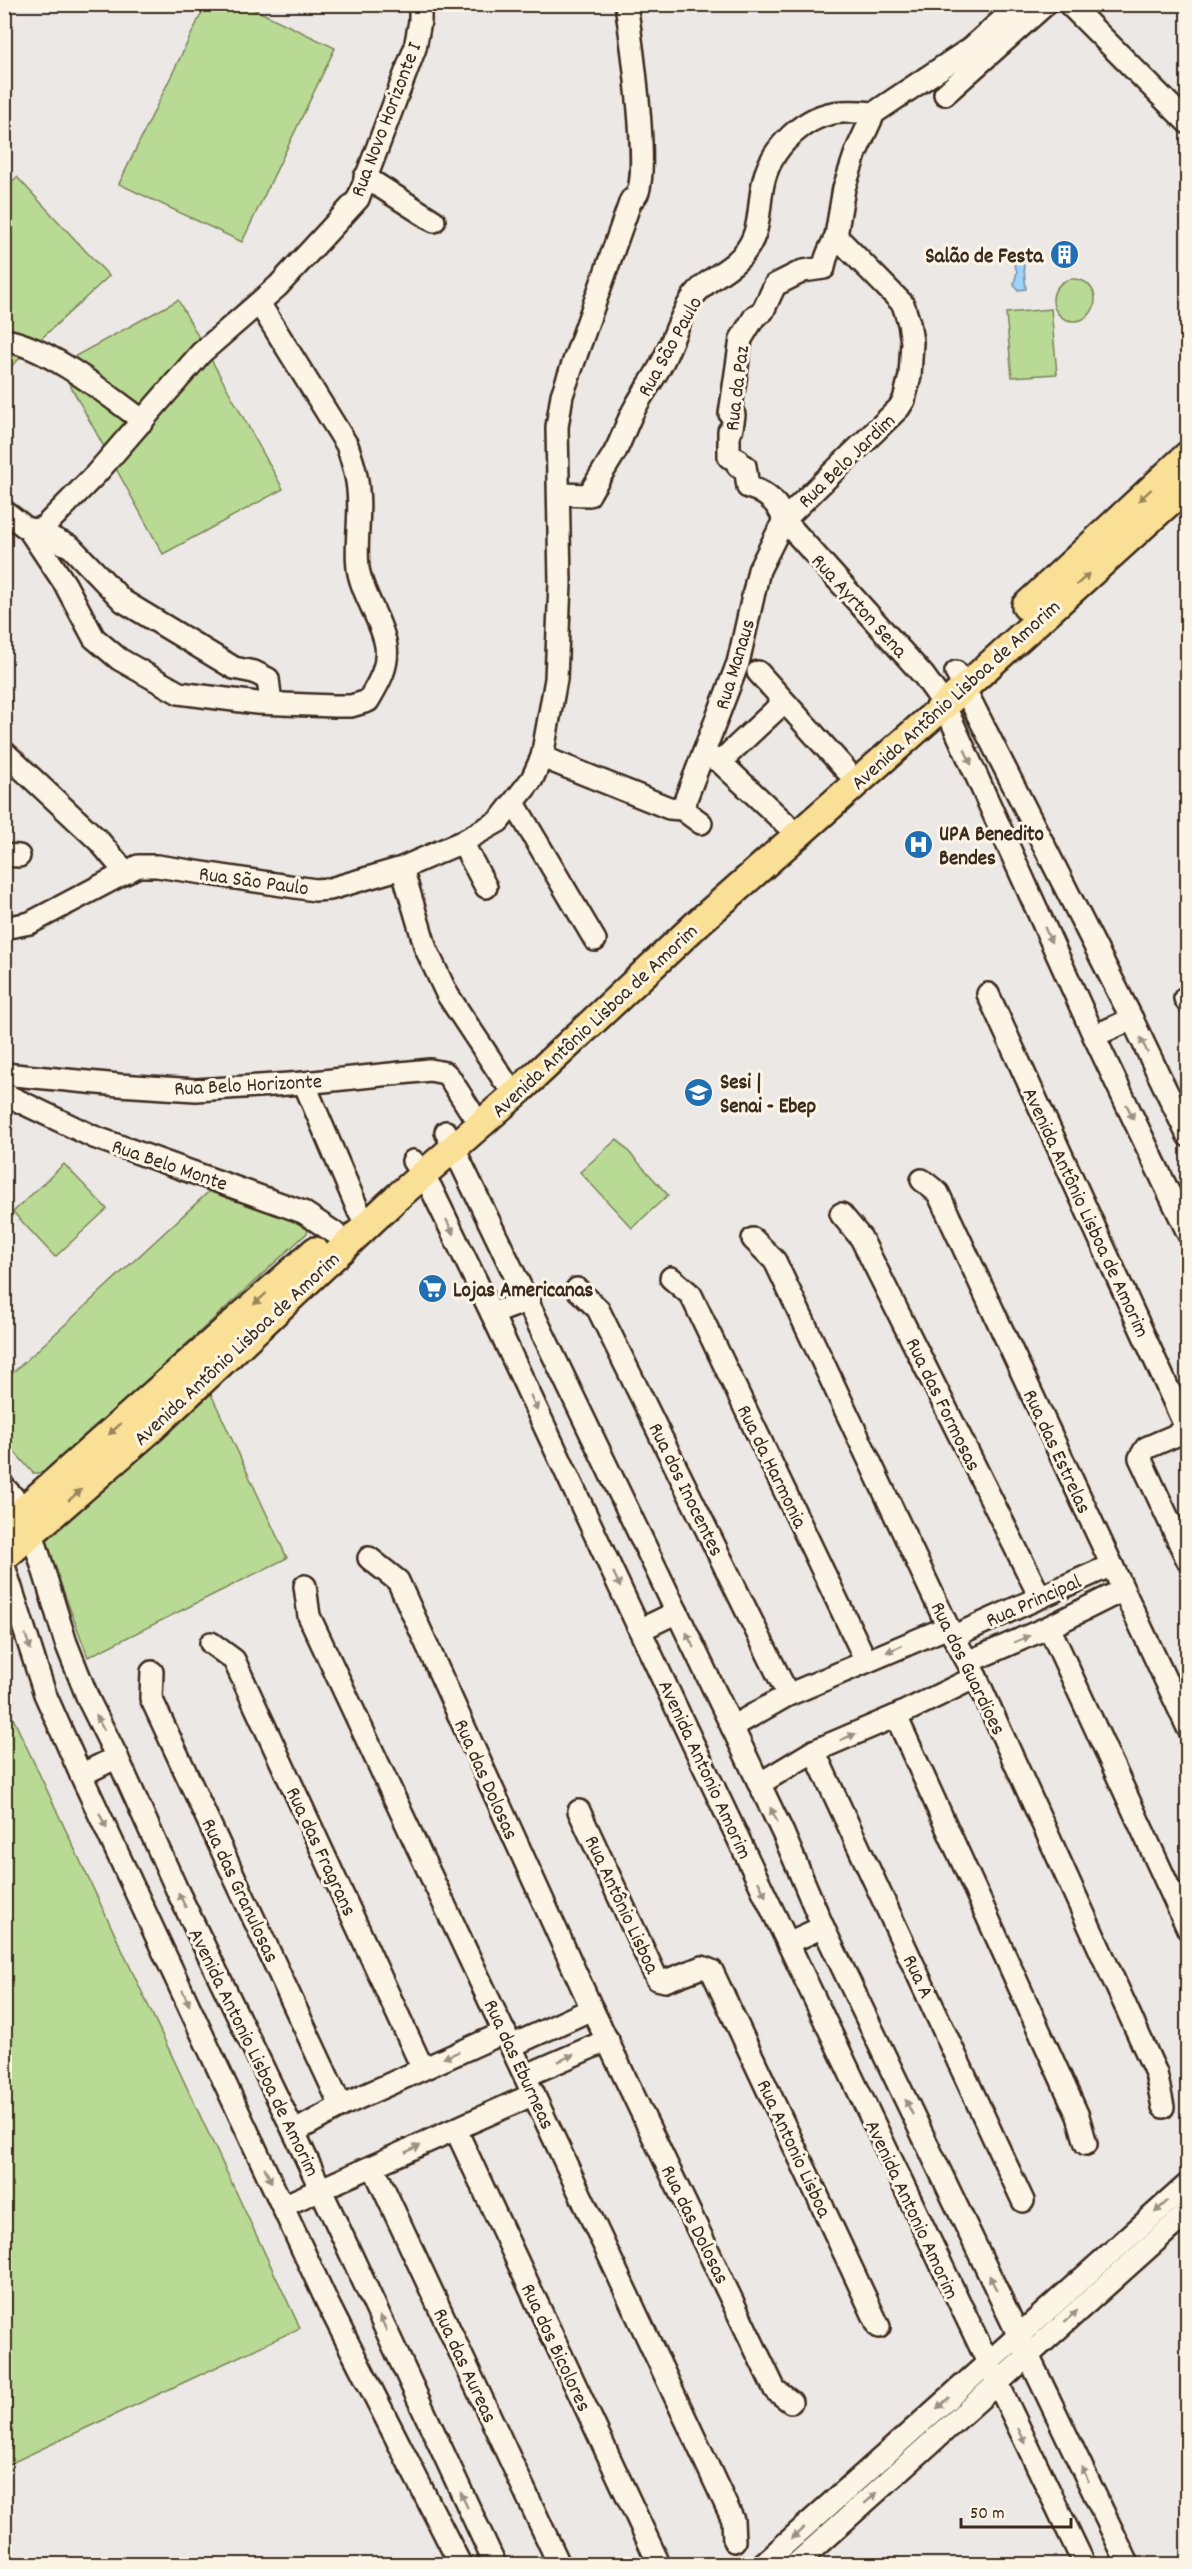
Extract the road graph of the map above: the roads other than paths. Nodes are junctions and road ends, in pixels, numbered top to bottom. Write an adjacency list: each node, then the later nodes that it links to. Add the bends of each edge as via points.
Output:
1 (420, 4): 9 (street, Rua Novo Horizonte I, via 415,48)
2 (626, 4): 17 (street, Rua São Paulo, via 642,172 562,395 557,427)
3 (1020, 4): 7 (street, via 970,48)
4 (1046, 4): 6 (street)
5 (1069, 4): 8 (street)
6 (945, 94)
7 (874, 113): 11 (street, via 844,188); 17 (street, Rua São Paulo, via 841,112 818,117 785,141 762,184 755,237 745,253 693,296 654,380 637,403 615,452 589,495)
8 (1188, 123)
9 (365, 177): 10 (street); 12 (street, Rua Novo Horizonte I, via 358,199)
10 (434, 221)
11 (836, 236): 19 (street, Rua Belo Jardim, via 903,304 912,342 910,376 899,408); 19 (street, Rua da Paz, via 825,254 824,268 802,271 775,285 763,310 741,339 730,414 734,415 729,431 729,457 737,459 738,466 746,466 748,487 760,490 780,507)
12 (259, 303): 14 (street, Rua Novo Horizonte I, via 201,353); 24 (street, via 347,445 358,490 358,568 386,645 386,665 368,701 351,706)
13 (4, 340): 14 (street, via 18,342 82,376)
14 (143, 421): 20 (street, Rua Novo Horizonte I, via 96,474)
15 (1188, 455): 22 (main road, Avenida Antônio Lisboa de Amorim, one-way to 22)
16 (1188, 485): 22 (main road, Avenida Antônio Lisboa de Amorim, one-way to 16)
17 (559, 494): 26 (street, Rua São Paulo, via 558,650)
18 (4, 512): 20 (street)
19 (784, 520): 22 (street, Rua Ayrton Sena); 27 (street, Rua Manaus, via 759,570)
20 (36, 529): 24 (street, via 71,547 123,601 234,668 268,679); 24 (street, via 94,638 119,659 179,693)
21 (758, 672): 23 (street)
22 (949, 689): 28 (main road, Avenida Antônio Lisboa de Amorim); 40 (street); 41 (street, one-way to 41); 48 (main road, Avenida Antônio Lisboa de Amorim, via 699,922)
23 (784, 702): 27 (street); 28 (street)
24 (271, 703)
25 (4, 752): 35 (street, via 99,841)
26 (542, 757): 29 (street, Rua São Paulo); 30 (street, via 669,808)
27 (712, 758): 30 (street, Rua Manaus); 32 (street)
28 (846, 770): 32 (main road, Avenida Antônio Lisboa de Amorim)
29 (514, 803): 33 (street, Rua São Paulo, via 499,821); 38 (street)
30 (682, 809): 31 (street)
31 (701, 823)
32 (785, 823): 43 (main road, Avenida Antônio Lisboa de Amorim, via 629,970)
33 (462, 842): 34 (street, Rua São Paulo); 36 (street)
34 (402, 868): 35 (street, Rua São Paulo, via 351,884 315,890 157,866 138,866); 43 (street, via 426,948 447,994)
35 (126, 873): 37 (street, Rua São Paulo, via 30,923)
36 (486, 887)
37 (4, 928)
38 (595, 940)
39 (988, 994): 60 (street, Avenida Antônio Lisboa de Amorim)
40 (1132, 1019): 41 (street); 47 (street, one-way to 40)
41 (1094, 1036): 54 (street, one-way to 54)
42 (4, 1074): 44 (street, Rua Belo Horizonte, via 196,1090)
43 (504, 1080): 46 (main road, Avenida Antônio Lisboa de Amorim)
44 (304, 1083): 46 (street, Rua Belo Horizonte, via 439,1071 449,1077); 51 (street)
45 (4, 1094): 53 (street, Rua Belo Monte, via 94,1137 303,1212)
46 (470, 1110): 48 (main road, Avenida Antônio Lisboa de Amorim)
47 (1188, 1136)
48 (451, 1139): 49 (main road, Avenida Antônio Lisboa de Amorim); 58 (street, Avenida Antonio Amorim)
49 (417, 1169): 51 (main road, Avenida Antônio Lisboa de Amorim); 59 (street, Avenida Antonio Amorim, one-way to 59, via 431,1188); 62 (main road, Avenida Antônio Lisboa de Amorim, one-way to 49, via 152,1429 395,1199)
50 (922, 1180): 67 (street, Rua das Estrelas, via 938,1193)
51 (359, 1212): 53 (main road, Avenida Antônio Lisboa de Amorim)
52 (842, 1214): 71 (street, Rua das Formosas, via 861,1238)
53 (334, 1233): 62 (main road, Avenida Antônio Lisboa de Amorim, one-way to 62)
54 (1188, 1233)
55 (753, 1239): 75 (street, Rua dos Guardioes, via 775,1261)
56 (671, 1278): 77 (street, Rua da Harmonia, via 691,1295)
57 (577, 1289): 80 (street, Rua dos Inocentes, via 598,1309)
58 (529, 1300): 59 (street); 72 (street, Avenida Antonio Amorim)
59 (492, 1314): 74 (street, Avenida Antonio Amorim, one-way to 74)
60 (1187, 1430): 66 (street, via 1146,1448 1140,1458)
61 (4, 1487): 62 (street)
62 (28, 1522): 63 (main road); 64 (main road, Avenida Antônio Lisboa de Amorim); 85 (street, Avenida Antonio Lisboa de Amorim, one-way to 62, via 69,1653)
63 (4, 1527)
64 (4, 1557)
65 (369, 1558): 93 (street, Rua das Dolosas, via 398,1581)
66 (1188, 1562)
67 (1112, 1565): 70 (street, Rua das Estrelas); 71 (street, Rua Principal)
68 (4, 1566): 86 (street, Avenida Antonio Lisboa de Amorim, one-way to 86, via 45,1694)
69 (305, 1586): 94 (street, Rua das Eburneas, via 309,1616)
70 (1123, 1590): 73 (street, Rua Principal); 83 (street, Rua das Estrelas)
71 (1040, 1598): 75 (street, Rua Principal)
72 (677, 1612): 74 (street); 82 (street, Avenida Antonio Amorim, one-way to 72)
73 (1049, 1627): 78 (street, Rua Principal, one-way to 73); 90 (street)
74 (640, 1630): 91 (street, Avenida Antonio Amorim, one-way to 91, via 687,1751)
75 (951, 1632): 77 (street, Avenida Antonio Amorim, one-way to 77); 78 (street, Rua dos Guardioes)
76 (211, 1643): 96 (street, Rua das Fragrans, via 234,1660)
77 (866, 1661): 80 (street, Avenida Antonio Amorim)
78 (972, 1670): 81 (street, Avenida Antonio Amorim); 99 (street, Rua dos Guardioes, via 1156,2073)
79 (152, 1672): 98 (street, Rua das Granulosas, via 151,1698)
80 (788, 1695): 82 (street, Avenida Antonio Amorim)
81 (896, 1716): 84 (street, Avenida Antonio Amorim, one-way to 81); 102 (street, via 1078,2116)
82 (732, 1727): 87 (street, Avenida Antonio Amorim)
83 (1188, 1728)
84 (814, 1751): 87 (street, Avenida Antonio Amorim); 106 (street, Rua A)
85 (117, 1757): 86 (street); 101 (street, Avenida Antonio Lisboa de Amorim, one-way to 85)
86 (81, 1775): 107 (street, Avenida Antonio Lisboa de Amorim, one-way to 107)
87 (759, 1784): 89 (street, Avenida Antonio Amorim, one-way to 87)
88 (579, 1811): 92 (street, Rua Antônio Lisboa, via 657,1979 666,1981 702,1967)
89 (823, 1927): 91 (street); 110 (street, Avenida Antonio Amorim, one-way to 89)
90 (1188, 1929)
91 (788, 1943): 112 (street, Avenida Antonio Amorim)
92 (710, 1968): 109 (street, Rua Antonio Lisboa)
93 (592, 2009): 94 (street); 95 (street, Rua das Dolosas)
94 (508, 2039): 96 (street, one-way to 96); 97 (street, Rua das Eburneas)
95 (608, 2040): 97 (street, one-way to 95); 114 (street, Rua das Dolosas, via 775,2390)
96 (422, 2067): 98 (street)
97 (529, 2085): 100 (street); 115 (street, Rua das Eburneas, via 733,2520)
98 (341, 2106): 101 (street)
99 (1163, 2107)
100 (456, 2130): 103 (street, one-way to 100); 119 (street, Rua dos Bicolores)
101 (294, 2132): 105 (street, Avenida Antonio Lisboa de Amorim)
102 (1086, 2144)
103 (373, 2166): 105 (street); 118 (street, Rua das Aureas)
104 (1188, 2184): 110 (street, one-way to 110)
105 (321, 2189): 107 (street); 117 (street, Avenida Antonio Lisboa de Amorim, one-way to 105)
106 (1023, 2201)
107 (283, 2206): 116 (street, Avenida Antonio Lisboa de Amorim)
108 (1188, 2212): 111 (street, one-way to 108)
109 (879, 2328)
110 (1018, 2336): 111 (street, Avenida Antonio Amorim); 112 (street)
111 (1028, 2355): 113 (street); 123 (street, Avenida Antonio Amorim, one-way to 111)
112 (987, 2364): 113 (street, Avenida Antonio Amorim); 120 (street, one-way to 120)
113 (997, 2384): 121 (street, one-way to 113); 122 (street, Avenida Antonio Amorim, one-way to 122)
114 (791, 2402)
115 (734, 2541)
116 (460, 2565)
117 (495, 2565)
118 (559, 2565)
119 (659, 2565)
120 (763, 2565)
121 (796, 2565)
122 (1084, 2565)
123 (1128, 2565)

